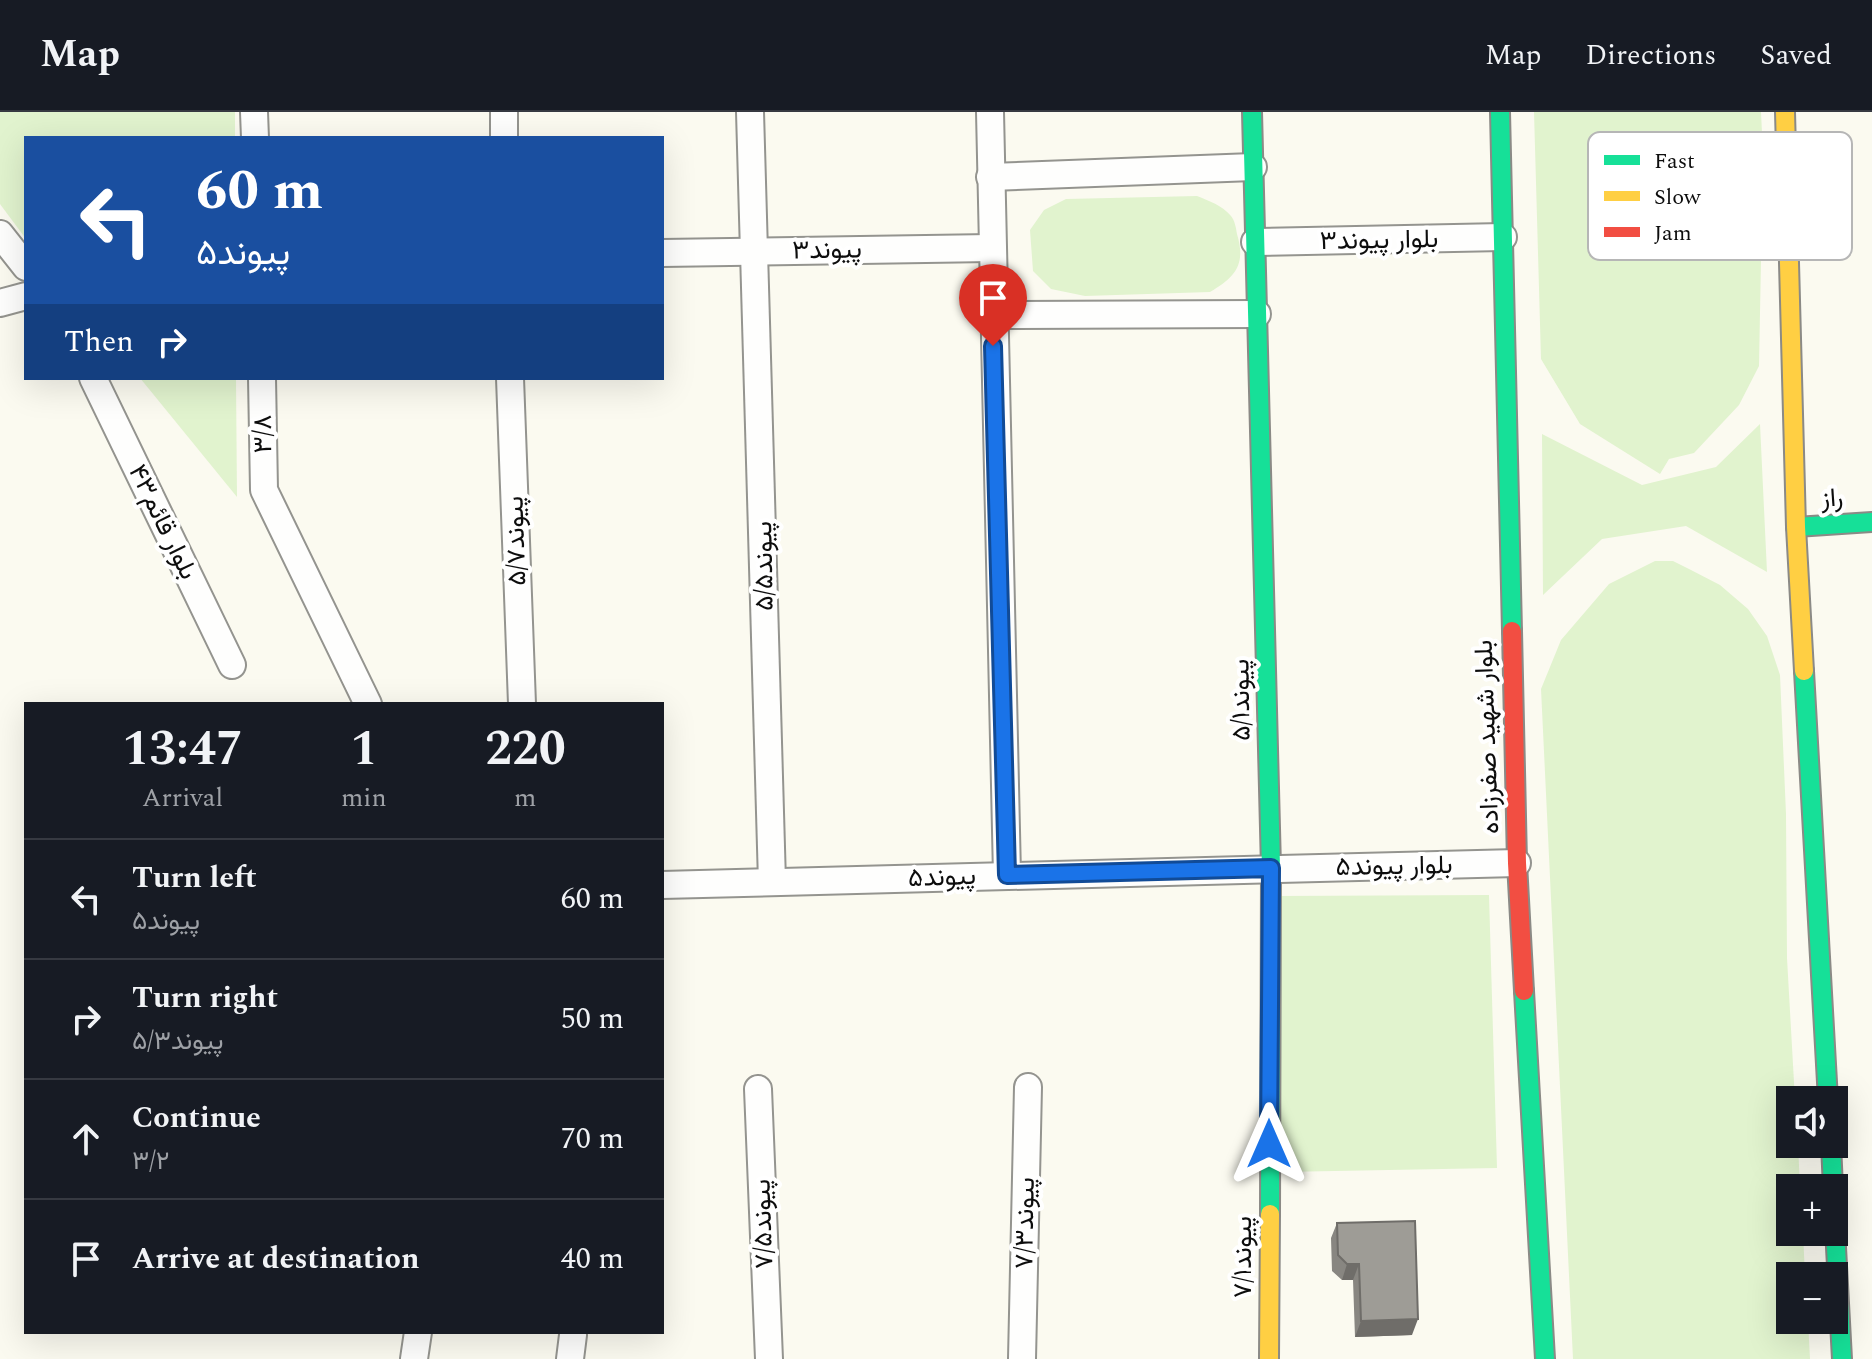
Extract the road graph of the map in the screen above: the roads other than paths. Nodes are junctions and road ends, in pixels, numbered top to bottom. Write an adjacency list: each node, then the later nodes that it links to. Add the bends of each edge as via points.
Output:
1 (254, 112): 9 (street)
2 (504, 112): 10 (street)
3 (750, 112): 17 (street, پیوند۵/۵)
4 (990, 112): 12 (street)
5 (1252, 112): 11 (street, پیوند۵/۱)
6 (1500, 112): 14 (street, بلوار شهید صفرزاده)
7 (1785, 112): 8 (street)
8 (1786, 132)
9 (255, 136)
10 (504, 136)
11 (1253, 167): 12 (street); 15 (street, پیوند۵/۱)
12 (990, 177): 16 (street)
13 (0, 234): 20 (street)
14 (1503, 237): 15 (street, بلوار پیوند۳); 33 (street, بلوار شهید صفرزاده)
15 (1255, 242): 23 (street, پیوند۵/۱)
16 (991, 248): 17 (street, پیوند۳); 24 (street)
17 (756, 251): 18 (street, پیوند۳); 36 (street, پیوند۵/۵)
18 (664, 253)
19 (1789, 260): 29 (street)
20 (24, 264)
21 (24, 297): 22 (street)
22 (0, 303)
23 (1257, 314): 24 (street); 34 (street, پیوند۵/۱)
24 (993, 315): 35 (street)
25 (94, 380): 30 (street, بلوار قائم۴۳)
26 (262, 380): 31 (street, ۳/۸, via 264,490)
27 (510, 380): 32 (street, پیوند۵/۷)
28 (1872, 522): 29 (street, راز)
29 (1796, 527): 38 (street)
30 (232, 665)
31 (367, 702)
32 (522, 702)
33 (1517, 863): 34 (street, بلوار پیوند۵); 47 (street, بلوار شهید صفرزاده)
34 (1271, 868): 35 (street, پیوند۵); 46 (street, پیوند۷/۱)
35 (1007, 875): 36 (street, پیوند۵)
36 (772, 882): 37 (street, پیوند۵)
37 (664, 885)
38 (1827, 1086)
39 (1028, 1087): 45 (street, پیوند۷/۳)
40 (758, 1089): 44 (street, پیوند۷/۵)
41 (1836, 1246): 48 (street)
42 (418, 1334): 43 (street)
43 (414, 1359)
44 (769, 1359)
45 (1022, 1359)
46 (1269, 1359)
47 (1545, 1359)
48 (1842, 1359)

